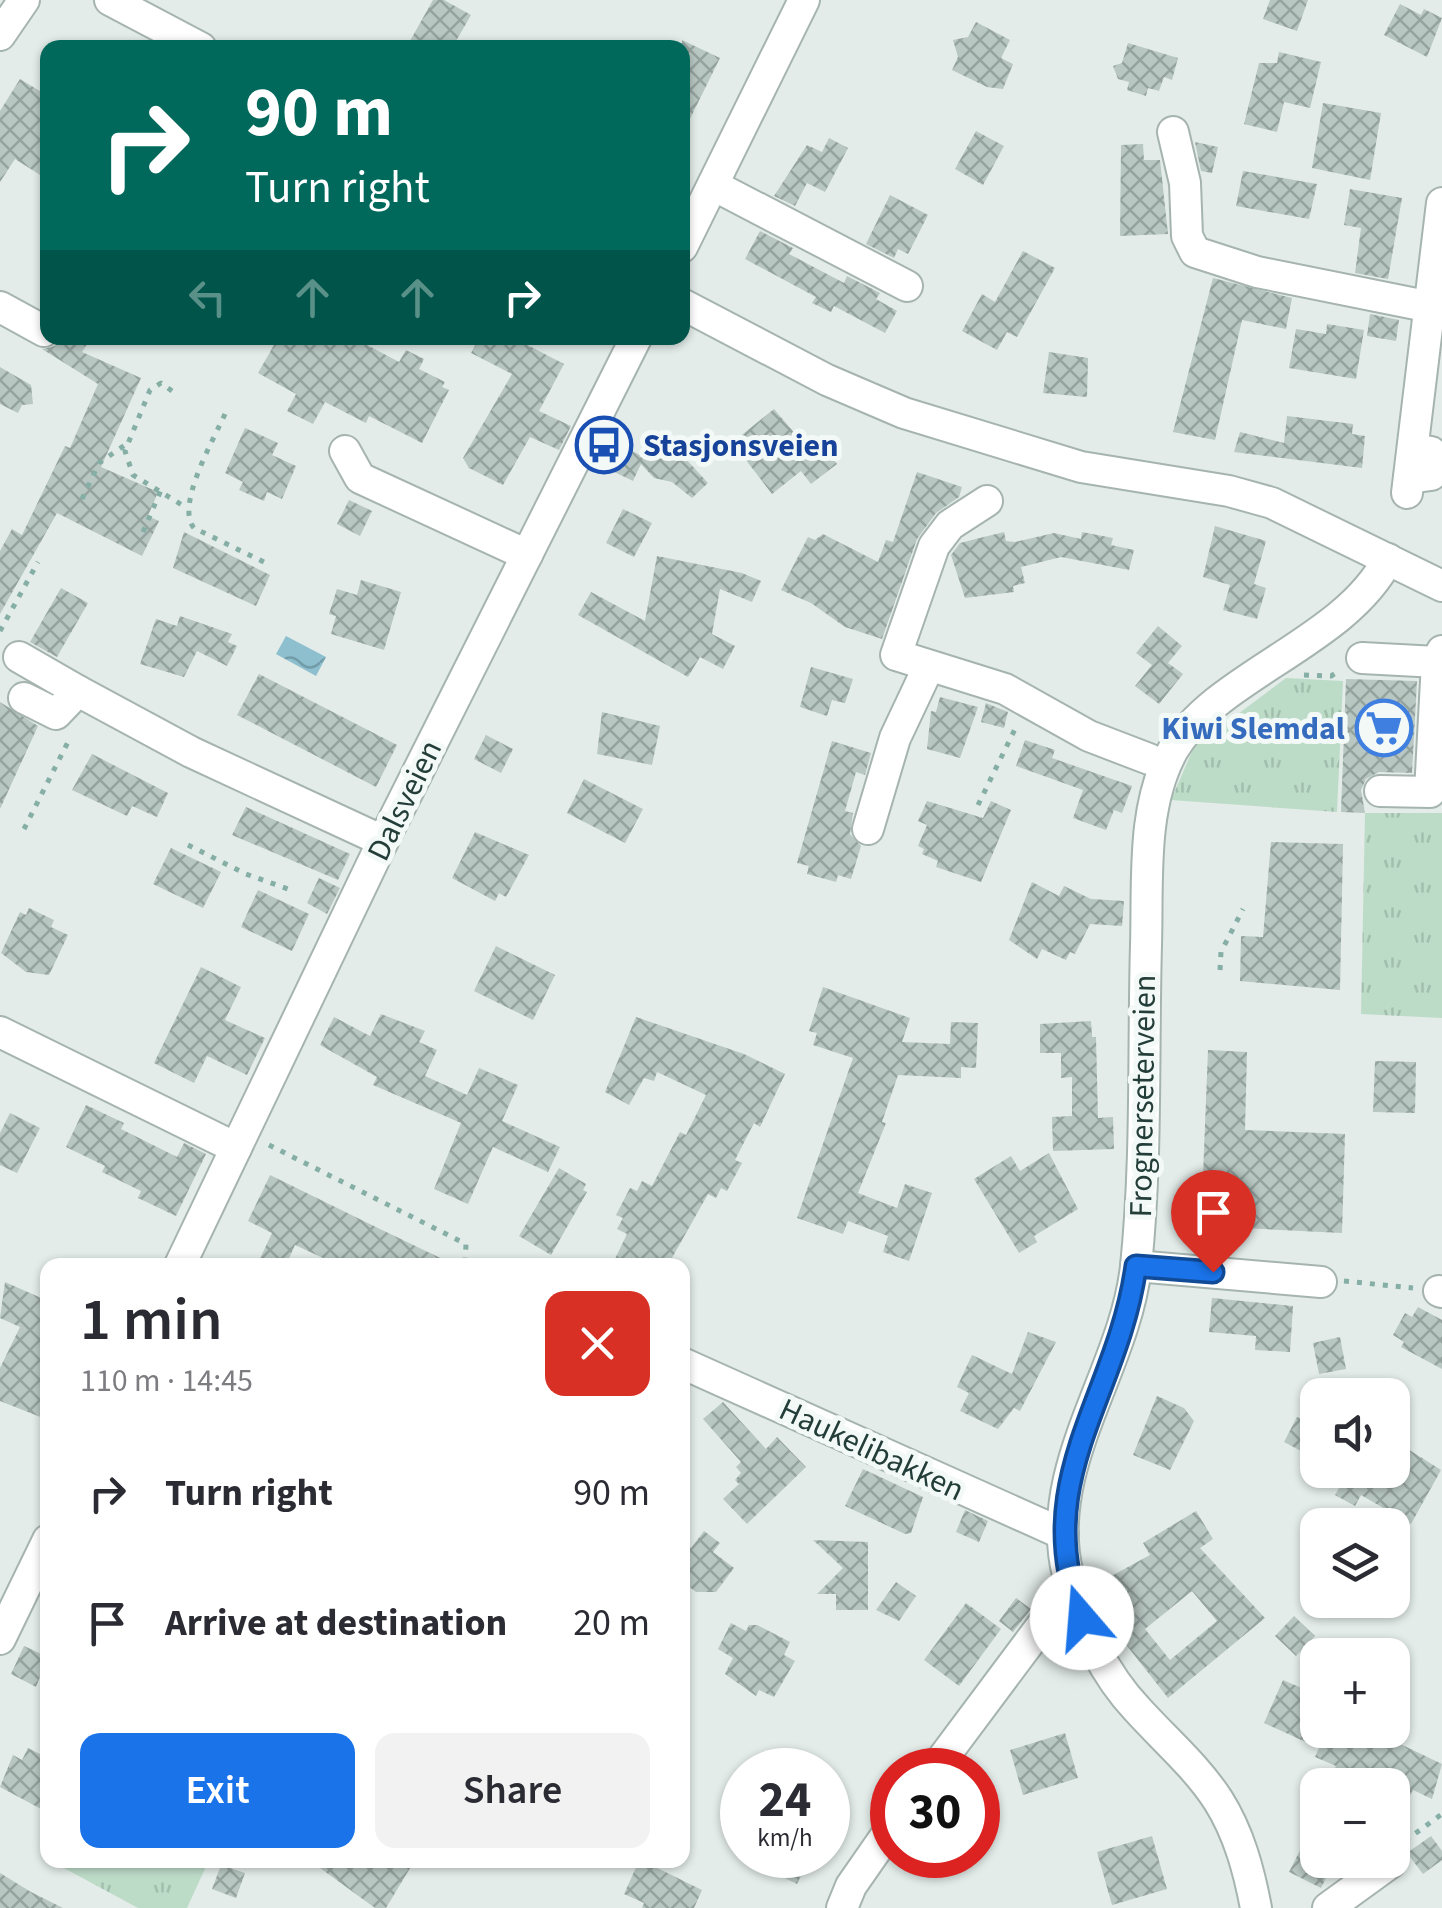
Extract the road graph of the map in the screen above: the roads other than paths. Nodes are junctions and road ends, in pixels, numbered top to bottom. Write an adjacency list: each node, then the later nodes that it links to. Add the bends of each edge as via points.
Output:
1 (24, 0): 4 (street)
2 (110, 0): 5 (street)
3 (804, 0): 7 (street)
4 (0, 35)
5 (186, 40)
6 (1173, 132): 12 (street, via 1195,252 1256,272)
7 (713, 185): 9 (street); 10 (street)
8 (1442, 203): 12 (street)
9 (690, 231)
10 (906, 286)
11 (0, 306): 14 (street)
12 (1431, 306): 17 (street)
13 (690, 308): 20 (street, via 904,413 1081,468 1272,503)
14 (40, 329)
15 (632, 345): 19 (street, Dalsveien)
16 (345, 450): 19 (street, via 360,478)
17 (1410, 473)
18 (987, 500): 25 (street, via 942,534 921,580 896,656)
19 (527, 555): 31 (street, Dalsveien)
20 (1388, 558): 21 (street); 35 (street, Frognerseterveien, via 1356,602 1204,716 1166,764 1148,866)
21 (1442, 586)
22 (1440, 656): 24 (street); 29 (street, via 1430,792)
23 (19, 657): 26 (street)
24 (1362, 658)
25 (928, 666): 28 (street, via 1029,700 1088,736); 30 (street, via 895,738)
26 (84, 694): 27 (street, via 56,714); 31 (street)
27 (24, 698)
28 (1149, 759)
29 (1380, 790)
30 (868, 829)
31 (382, 841): 33 (street, Dalsveien)
32 (0, 1032): 33 (street)
33 (247, 1144): 34 (street, Dalsveien)
34 (184, 1258)
35 (1136, 1266): 36 (street); 38 (street, Frognerseterveien, via 1120,1340 1072,1467)
36 (1322, 1282)
37 (690, 1367): 38 (street, Haukelibakken)
38 (1062, 1534): 40 (street, Frognerseterveien)
39 (40, 1556): 41 (street)
40 (1075, 1598): 42 (street, via 1049,1616); 46 (street, Frognerseterveien, via 1101,1662 1219,1801 1239,1842)
41 (0, 1639)
42 (950, 1748)
43 (870, 1858): 45 (street)
44 (1365, 1878): 47 (street)
45 (842, 1908)
46 (1256, 1908)
47 (1328, 1908)

